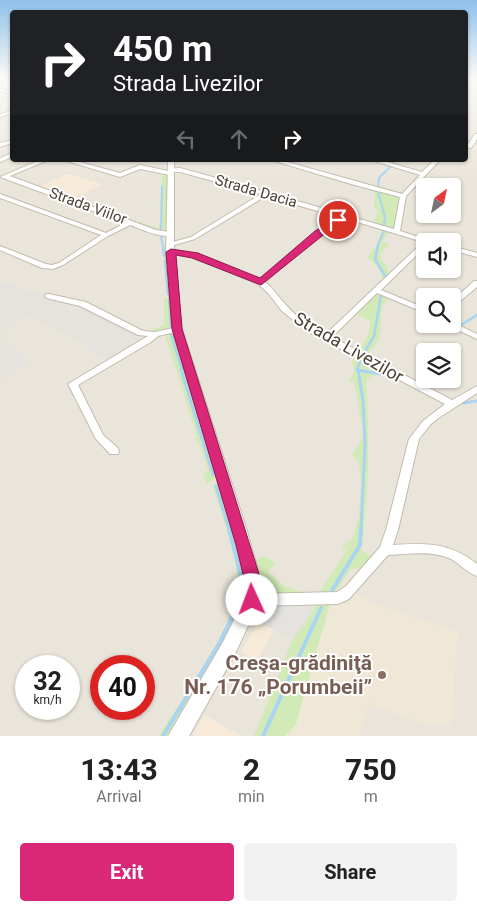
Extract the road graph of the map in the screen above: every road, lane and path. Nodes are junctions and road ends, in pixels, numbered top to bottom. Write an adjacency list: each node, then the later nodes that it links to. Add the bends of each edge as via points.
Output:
1 (477, 135): 2 (street)
2 (468, 146)
3 (40, 162): 10 (street)
4 (73, 162): 8 (street, Strada Dacia, via 118,175 140,167)
5 (281, 162): 13 (street)
6 (381, 162): 9 (street)
7 (435, 162): 9 (street)
8 (171, 168): 11 (street, Strada Dacia); 19 (street)
9 (422, 174): 13 (street)
10 (2, 177): 15 (street, Strada Viilor)
11 (265, 194): 14 (street, Strada Dacia); 19 (street, via 193,238)
12 (0, 196): 17 (street)
13 (403, 196): 16 (street)
14 (342, 216): 16 (street, Strada Dacia); 24 (street)
15 (131, 222): 17 (street); 19 (street, Strada Viilor)
16 (397, 232): 18 (street, Strada Dacia)
17 (106, 235): 20 (street, via 53,267)
18 (416, 238)
19 (171, 243): 24 (street, Strada Livezilor); 30 (street)
20 (0, 248)
21 (461, 251): 23 (street)
22 (416, 252): 26 (street)
23 (477, 255)
24 (261, 282): 34 (street, Strada Livezilor, via 295,318)
25 (477, 283): 28 (street)
26 (375, 290): 29 (street); 34 (street)
27 (49, 296): 32 (street, via 82,304 141,333)
28 (461, 298)
29 (416, 307)
30 (177, 329): 32 (street); 40 (street, via 240,531 251,574)
31 (461, 329): 33 (street)
32 (155, 334): 37 (street, via 76,380 73,387 99,437)
33 (477, 337)
34 (326, 338): 36 (street, Strada Livezilor)
35 (477, 389): 36 (street)
36 (452, 404): 38 (street, via 428,420 414,439)
37 (114, 451)
38 (385, 550): 39 (street, via 433,548 462,558); 40 (street, via 350,590 338,598)
39 (477, 571)
40 (252, 600): 41 (street, via 229,648)
41 (178, 736)

